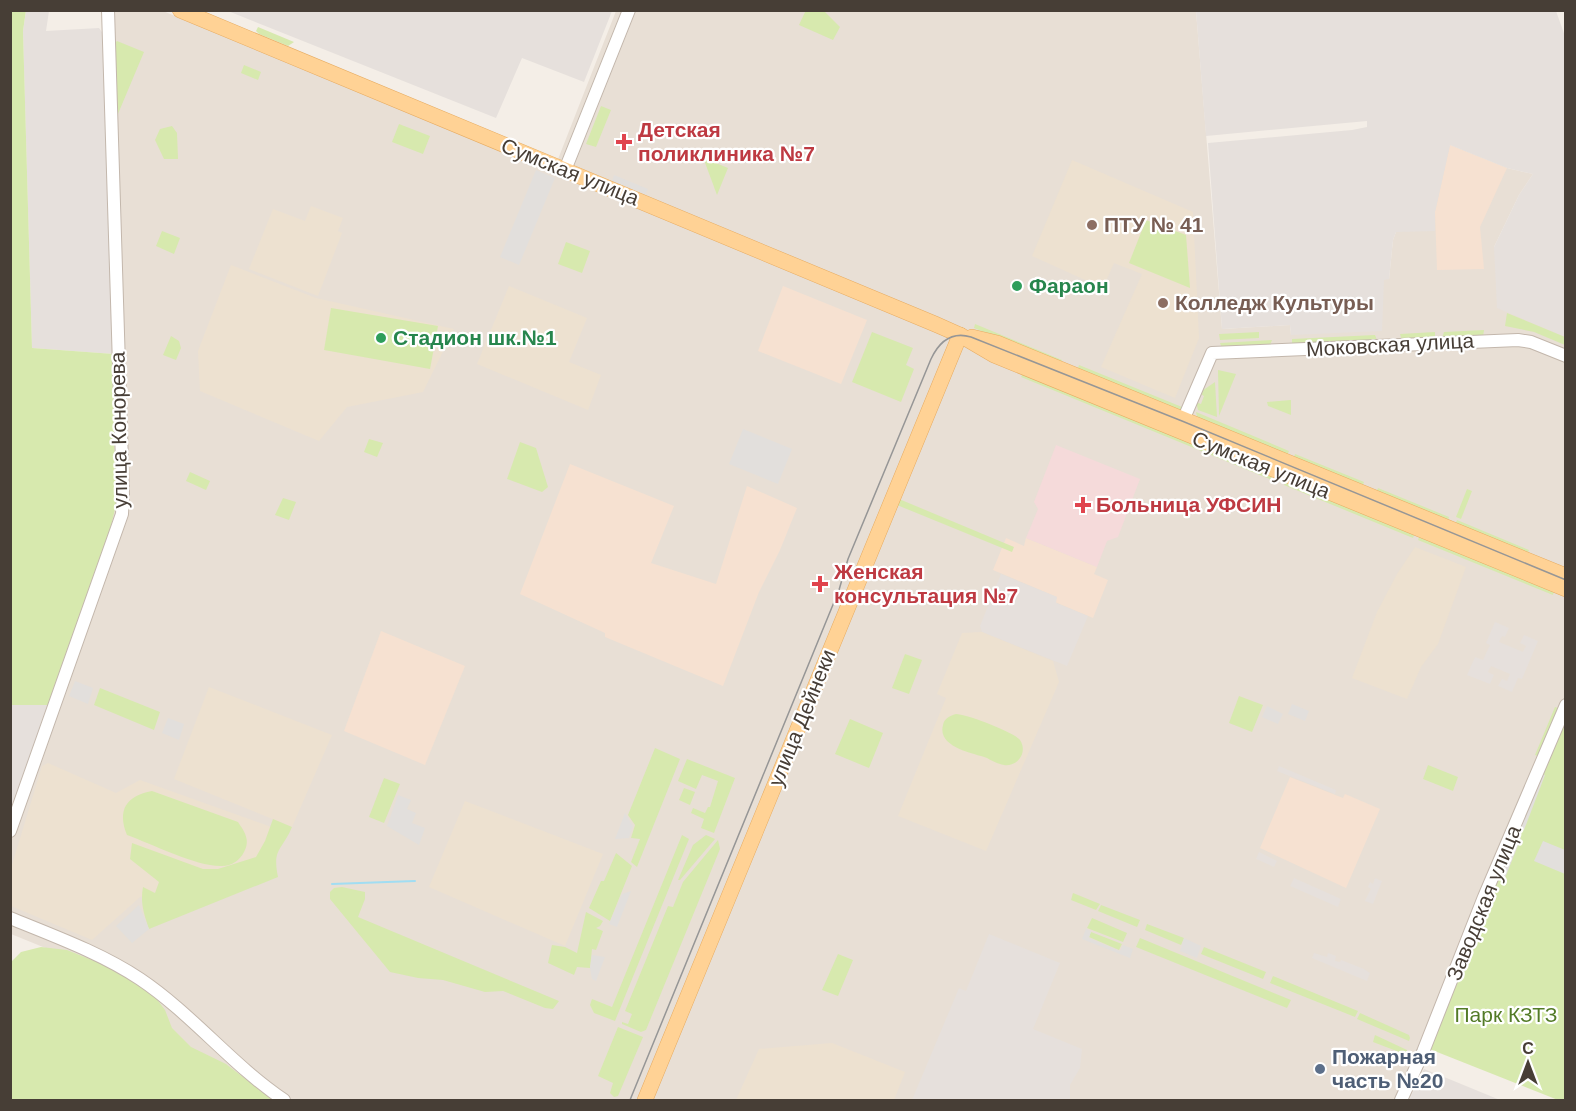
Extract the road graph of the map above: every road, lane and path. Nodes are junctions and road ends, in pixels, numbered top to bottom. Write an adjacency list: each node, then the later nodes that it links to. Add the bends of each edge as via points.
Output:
1 (108, 10): 11 (street, улица Конорева, via 122,514)
2 (180, 10): 4 (main road, Сумская улица)
3 (629, 10): 4 (street)
4 (565, 170): 5 (main road, Сумская улица)
5 (960, 335): 7 (main road, Сумская улица, via 997,343); 9 (main road, Сумская улица, via 994,355); 14 (main road, улица Дейнеки)
6 (1566, 356): 7 (street, Моковская улица, via 1518,340 1212,353)
7 (1184, 418): 8 (main road, Сумская улица)
8 (1566, 576)
9 (1566, 589)
10 (1566, 705): 15 (street, Заводская улица)
11 (10, 831)
12 (10, 918): 13 (street, via 140,979)
13 (284, 1101)
14 (645, 1101)
15 (1401, 1101)

